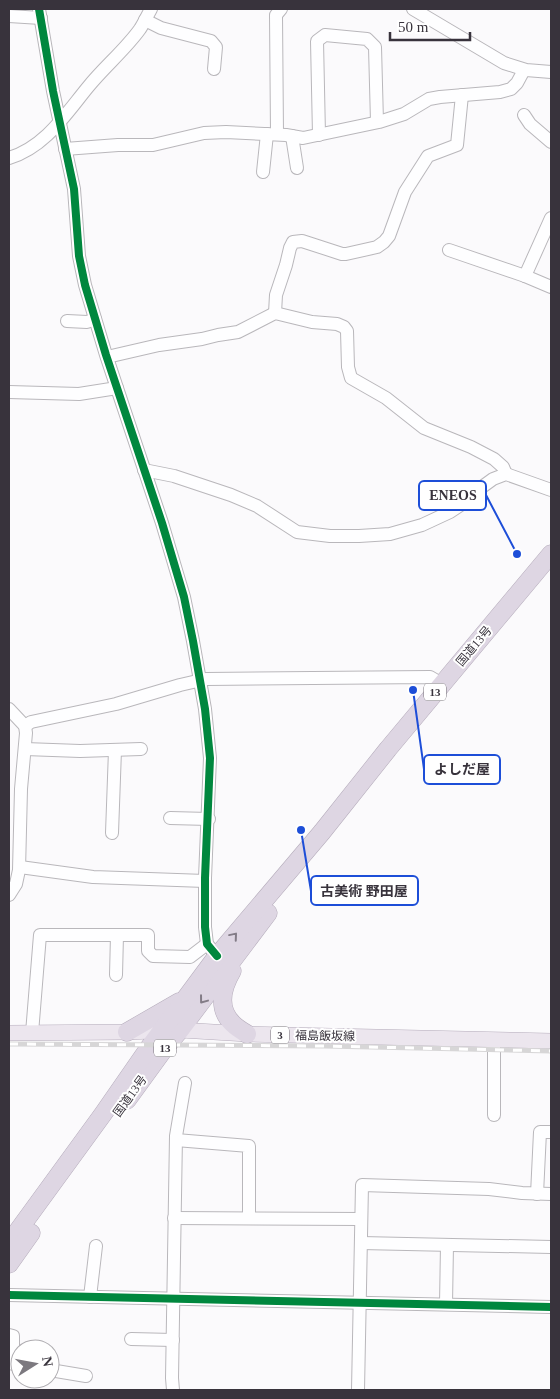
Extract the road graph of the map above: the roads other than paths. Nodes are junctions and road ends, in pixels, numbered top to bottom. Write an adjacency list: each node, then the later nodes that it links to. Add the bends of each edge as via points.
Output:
1 (413, 9): 7 (street, via 504,63)
2 (275, 11): 13 (street)
3 (40, 13): 5 (street); 12 (street)
4 (148, 14): 6 (street, via 161,28 211,41 216,47); 12 (street, via 139,30)
5 (9, 16)
6 (214, 69)
7 (524, 70): 8 (street); 9 (street, via 511,89)
8 (551, 72)
9 (462, 95): 11 (street, via 429,99 404,114); 26 (street, via 457,144 428,156 405,192 384,242 377,247 342,254 302,241 293,242 276,295)
10 (524, 116): 16 (street)
11 (377, 122): 14 (street); 14 (street, via 375,47 367,39 325,35 317,41)
12 (60, 123): 17 (street); 18 (street, via 40,142)
13 (272, 134): 15 (street); 17 (street, via 204,133 153,145); 20 (street)
14 (319, 135): 15 (street)
15 (292, 136): 19 (street)
16 (551, 142)
17 (65, 149): 27 (street, via 74,189 79,256)
18 (9, 158)
19 (298, 168)
20 (263, 172)
21 (551, 218): 22 (street)
22 (547, 238): 24 (street)
23 (449, 250): 24 (street)
24 (525, 276): 25 (street)
25 (551, 287)
26 (275, 313): 29 (street, via 238,332); 33 (street, via 344,327 351,378 386,398 424,428 486,454 503,467)
27 (95, 320): 28 (street); 29 (street)
28 (66, 321)
29 (107, 357): 30 (street)
30 (117, 388): 31 (street, via 79,394); 32 (street)
31 (9, 392)
32 (144, 470): 33 (street, via 174,476 231,495 257,506 297,532 330,536 390,534 422,525 450,512 493,479); 36 (street, via 184,597)
33 (506, 474): 34 (street)
34 (551, 490)
35 (551, 554): 37 (highway, 国道13号 / 13)
36 (200, 680): 37 (street, via 430,676); 39 (street); 44 (street, via 210,758)
37 (442, 684): 45 (highway, 国道13号 / 13)
38 (9, 709): 39 (street)
39 (25, 726): 40 (street)
40 (25, 749): 42 (street); 47 (street)
41 (141, 749): 42 (street)
42 (115, 750): 46 (street)
43 (170, 818): 44 (street)
44 (209, 820): 48 (street)
45 (322, 832): 50 (highway, 国道13号 / 13); 52 (highway, 国道13号 / 13, one-way to 45)
46 (112, 834)
47 (20, 867): 48 (street, via 93,877); 49 (street)
48 (205, 881): 52 (street, via 205,927)
49 (9, 895)
50 (281, 896): 55 (highway, 国道13号 / 13, one-way to 55); 59 (highway, via 233,969 223,990 222,1000 228,1018)
51 (117, 935): 52 (street, via 148,935 148,951 154,956 190,957); 53 (street); 58 (street, via 40,935)
52 (212, 950): 54 (highway, 国道13号 / 13)
53 (116, 975)
54 (189, 995): 55 (highway, 国道13号 / 13); 56 (highway)
55 (171, 1030): 56 (main road, 福島飯坂線 / 3); 59 (main road, 福島飯坂線 / 3); 71 (highway, 国道13号 / 13, via 151,1045); 76 (highway, 国道13号 / 13, via 167,1045)
56 (127, 1032): 58 (main road, 福島飯坂線 / 3)
57 (9, 1033): 58 (main road, 福島飯坂線 / 3)
58 (32, 1033)
59 (247, 1034): 60 (main road, 福島飯坂線 / 3)
60 (494, 1040): 61 (main road, 福島飯坂線 / 3); 63 (street)
61 (551, 1041)
62 (185, 1083): 65 (street)
63 (494, 1115)
64 (551, 1132): 66 (street, via 540,1132)
65 (176, 1140): 68 (street); 69 (street, via 249,1146)
66 (538, 1194): 67 (street); 70 (street, via 362,1185)
67 (551, 1194)
68 (174, 1218): 69 (street); 79 (street)
69 (249, 1218): 70 (street)
70 (361, 1219): 72 (street)
71 (9, 1243)
72 (361, 1243): 73 (street); 80 (street)
73 (447, 1245): 75 (street); 81 (street)
74 (96, 1246): 78 (street)
75 (551, 1247)
76 (9, 1264)
77 (9, 1295): 78 (street)
78 (90, 1297): 79 (street)
79 (174, 1299): 80 (street); 84 (street)
80 (359, 1302): 81 (street); 88 (street)
81 (446, 1304): 82 (street)
82 (551, 1307)
83 (131, 1339): 84 (street)
84 (173, 1340): 87 (street)
85 (60, 1372): 86 (street)
86 (86, 1376)
87 (173, 1390)
88 (358, 1390)

